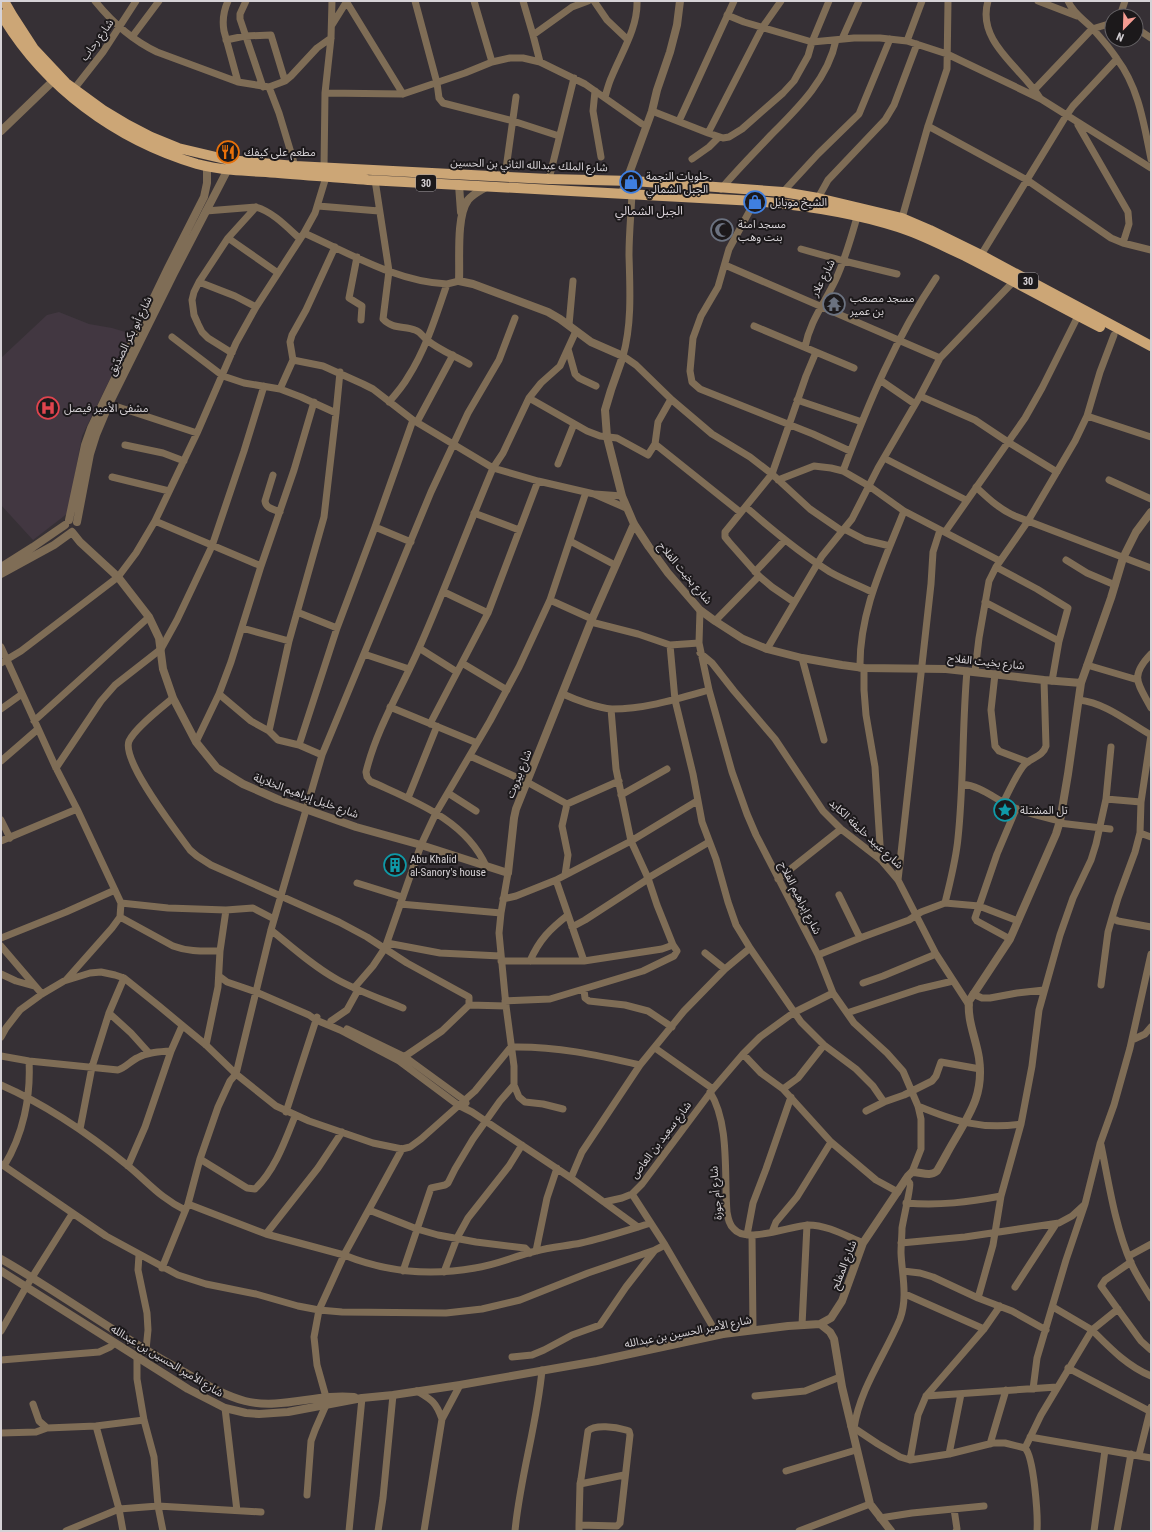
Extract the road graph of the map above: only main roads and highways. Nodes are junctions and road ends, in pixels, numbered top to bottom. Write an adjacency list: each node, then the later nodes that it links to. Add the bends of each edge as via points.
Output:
1 (4, 1): 3 (main road, شارع الملك عبدالله الثاني بن الحسين / 30, via 34,49 66,83 128,125)
2 (1, 14): 3 (main road, شارع الملك عبدالله الثاني بن الحسين / 30, via 24,49 53,81 78,103 98,117 160,150)
3 (198, 159): 4 (main road, شارع الملك عبدالله الثاني بن الحسين / 30, via 295,166); 4 (main road, شارع الملك عبدالله الثاني بن الحسين / 30, via 207,166 228,169)
4 (325, 172): 5 (main road, شارع الملك عبدالله الثاني بن الحسين / 30, via 376,180 795,205 905,229); 5 (main road, شارع الملك عبدالله الثاني بن الحسين / 30, via 624,181 783,192 902,218 981,255)
5 (1029, 286): 6 (main road, شارع الملك عبدالله الثاني بن الحسين / 30)
6 (1048, 296): 7 (main road, شارع الملك عبدالله الثاني بن الحسين / 30); 8 (main road, شارع الملك عبدالله الثاني بن الحسين / 30, via 1078,316)
7 (1151, 346)
8 (1151, 354)

